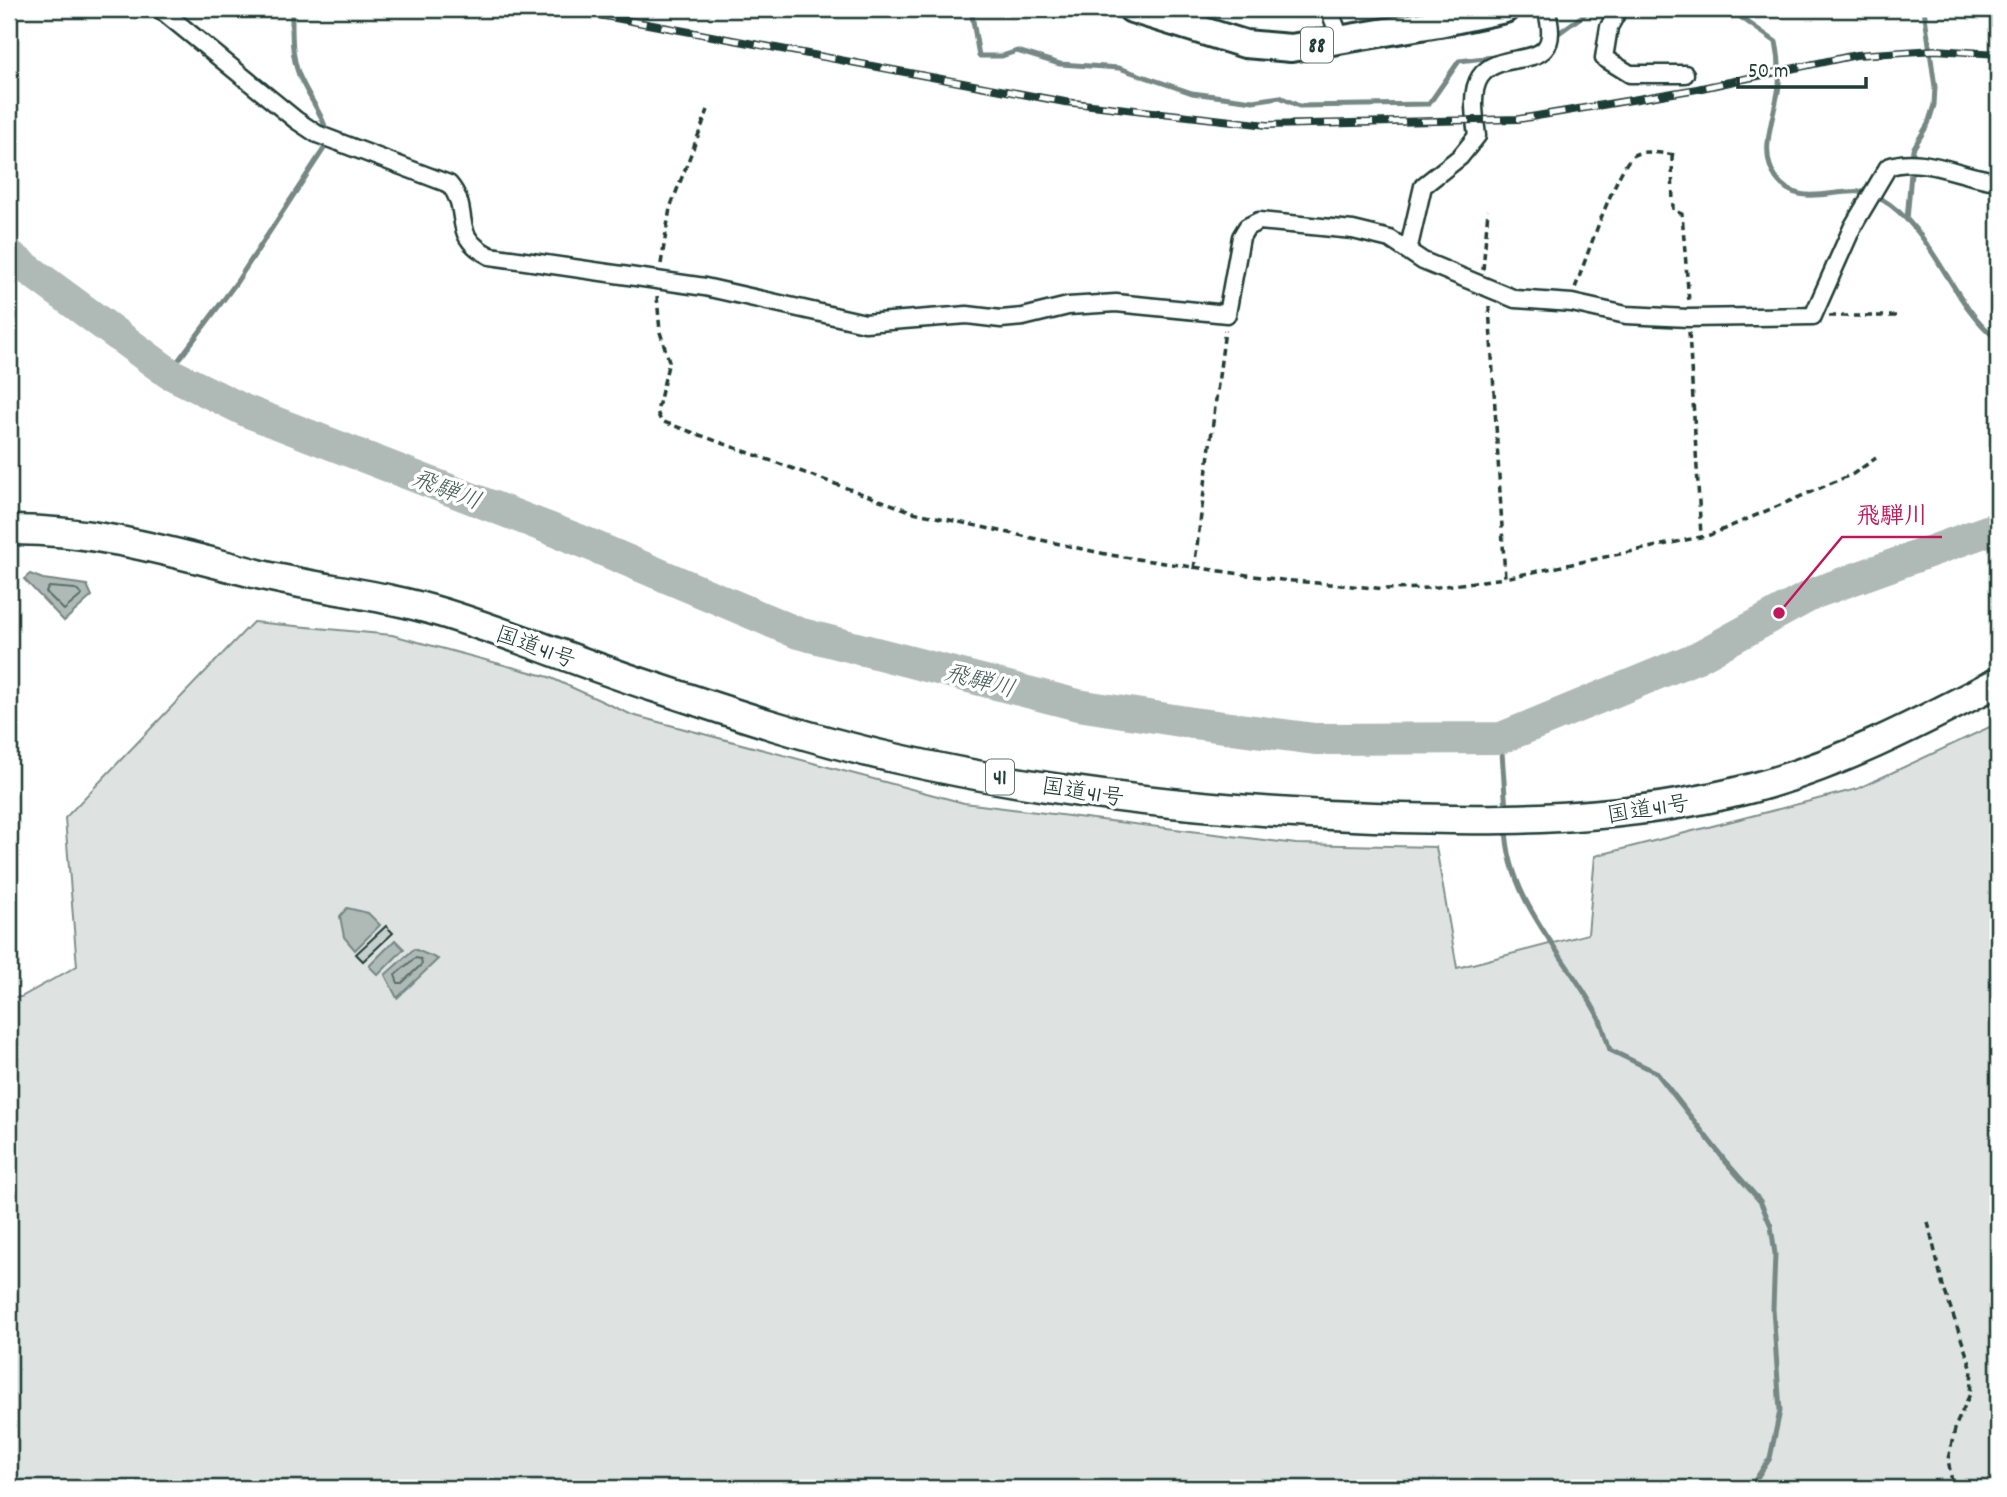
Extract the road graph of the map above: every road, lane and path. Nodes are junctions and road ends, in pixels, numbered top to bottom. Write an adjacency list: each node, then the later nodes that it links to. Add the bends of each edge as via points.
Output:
1 (160, 9): 13 (street, via 317,134 449,184 461,203 461,227 480,251)
2 (1132, 9): 7 (main road, 88, via 1269,47)
3 (1329, 9): 7 (street)
4 (1505, 9): 7 (main road, 88)
5 (1546, 9): 12 (street, via 1549,36 1539,56 1499,63 1479,79 1475,93 1477,136 1460,157 1423,186)
6 (1619, 9): 8 (street, via 1609,27 1604,58 1630,74)
7 (1341, 40)
8 (1685, 74)
9 (708, 110): 13 (path, via 670,208)
10 (1998, 181): 17 (street, via 1915,164 1888,167 1853,226)
11 (1488, 210): 14 (path)
12 (1408, 251): 14 (street); 16 (street, via 1390,239 1353,230 1259,220 1241,237)
13 (658, 282): 16 (street, via 864,323 967,315 1001,319 1068,306 1116,303); 23 (path, via 660,332 669,361 657,412 662,421 913,512)
14 (1485, 288): 15 (street, via 1515,299); 24 (path)
15 (1569, 303): 19 (street, via 1626,315); 19 (path, via 1602,214 1630,159 1643,153 1674,155 1673,210 1682,214)
16 (1227, 314): 23 (path)
17 (1813, 316): 18 (path); 19 (street)
18 (1899, 316)
19 (1689, 318): 22 (path)
20 (1876, 458): 22 (path, via 1853,474)
21 (9, 530): 25 (highway, 国道41号 / 41, via 110,538 437,611 760,722 894,758 1149,801 1255,812 1472,820 1549,819 1653,809 1755,787 1804,771 1911,727)
22 (1701, 536): 24 (path)
23 (1194, 569): 24 (path, via 1387,589)
24 (1504, 578)
25 (1998, 682)
26 (1928, 1222): 27 (path, via 1943,1286 1972,1370 1970,1394 1948,1459)
27 (1953, 1488)

